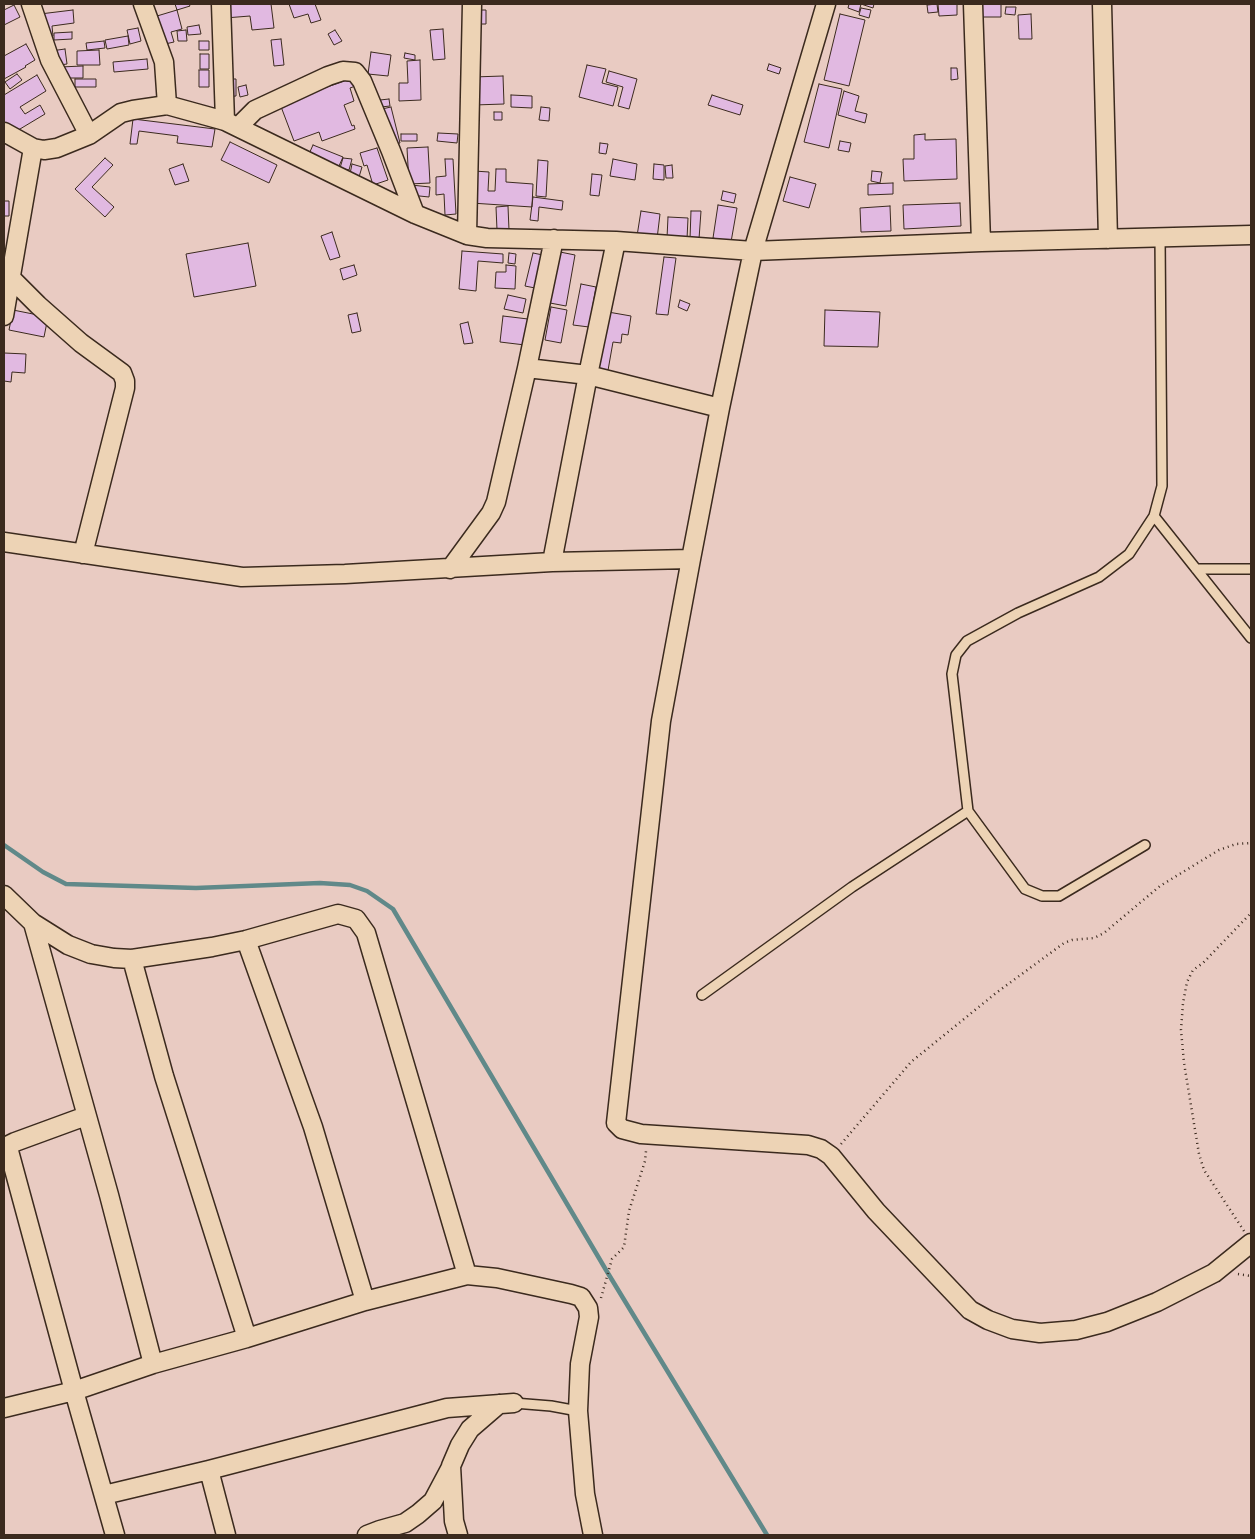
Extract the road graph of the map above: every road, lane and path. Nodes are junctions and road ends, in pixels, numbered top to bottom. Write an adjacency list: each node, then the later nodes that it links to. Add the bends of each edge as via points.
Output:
1 (30, 4): 11 (street, via 50,60)
2 (143, 4): 8 (street, via 164,62)
3 (221, 4): 9 (street)
4 (472, 4): 14 (street)
5 (826, 4): 21 (street)
6 (973, 4): 20 (street)
7 (1102, 4): 18 (street)
8 (167, 104): 9 (street); 11 (street, via 121,113)
9 (231, 124): 13 (street); 13 (street, via 328,76 343,71 355,72 362,81)
10 (4, 132): 12 (street)
11 (89, 135): 12 (street, via 58,148)
12 (33, 148): 22 (street)
13 (415, 214): 14 (street)
14 (467, 235): 17 (street)
15 (1251, 235): 16 (street)
16 (1160, 237): 18 (street); 27 (lane, via 1162,486)
17 (554, 239): 19 (street); 24 (street)
18 (1108, 239): 20 (street)
19 (616, 241): 21 (street); 25 (street)
20 (981, 242): 21 (street)
21 (753, 251): 26 (street)
22 (11, 278): 23 (street); 29 (street, via 81,343 122,373 125,380)
23 (4, 316)
24 (527, 368): 25 (street); 32 (street, via 496,502)
25 (588, 375): 26 (street); 31 (street)
26 (720, 408): 30 (street)
27 (1154, 516): 33 (lane); 36 (lane, via 1129,554 1099,577 1018,613 967,641 956,654 952,674)
28 (4, 542): 29 (street)
29 (83, 554): 32 (street, via 242,577)
30 (691, 559): 31 (street); 46 (street, via 661,721 616,1112 616,1122 622,1129)
31 (552, 562): 32 (street)
32 (450, 569)
33 (1196, 569): 34 (lane); 35 (lane)
34 (1251, 569)
35 (1251, 638)
36 (968, 811): 38 (lane, via 1025,889 1042,896 1059,896); 44 (lane, via 852,887)
37 (1251, 842): 47 (path, via 1219,850 1160,886 1104,933 1064,944 996,993 911,1062)
38 (1146, 845)
39 (4, 895): 41 (street)
40 (1251, 913): 48 (path, via 1193,970 1183,1003 1182,1030 1184,1063 1201,1162)
41 (33, 923): 43 (street, via 68,945 90,954); 45 (street)
42 (246, 940): 43 (street); 49 (street, via 338,914 356,919 366,933); 51 (street, via 313,1127)
43 (132, 959): 52 (street, via 164,1076)
44 (702, 995)
45 (86, 1116): 53 (street); 54 (street, via 9,1145)
46 (637, 1133): 47 (street, via 808,1145); 50 (path, via 646,1152 645,1161 629,1211 624,1247 612,1260)
47 (832, 1156): 48 (street, via 876,1210 970,1310 1012,1329 1040,1333 1076,1330 1107,1322 1157,1302 1214,1273)
48 (1249, 1239)
49 (467, 1275): 51 (street); 57 (street, via 497,1278 581,1297 589,1317 580,1364)
50 (600, 1299)
51 (365, 1301): 52 (street)
52 (247, 1338): 53 (street)
53 (153, 1364): 54 (street)
54 (74, 1391): 56 (street); 60 (street)
55 (507, 1403): 57 (lane, via 551,1406); 58 (street, via 470,1429); 59 (street, via 447,1408)
56 (4, 1408)
57 (578, 1412): 65 (street, via 585,1494)
58 (451, 1466): 63 (street, via 433,1501 418,1514 404,1523); 64 (street, via 454,1521)
59 (209, 1470): 60 (street); 62 (street)
60 (104, 1495): 61 (street)
61 (115, 1535)
62 (226, 1535)
63 (367, 1535)
64 (458, 1535)
65 (593, 1535)

